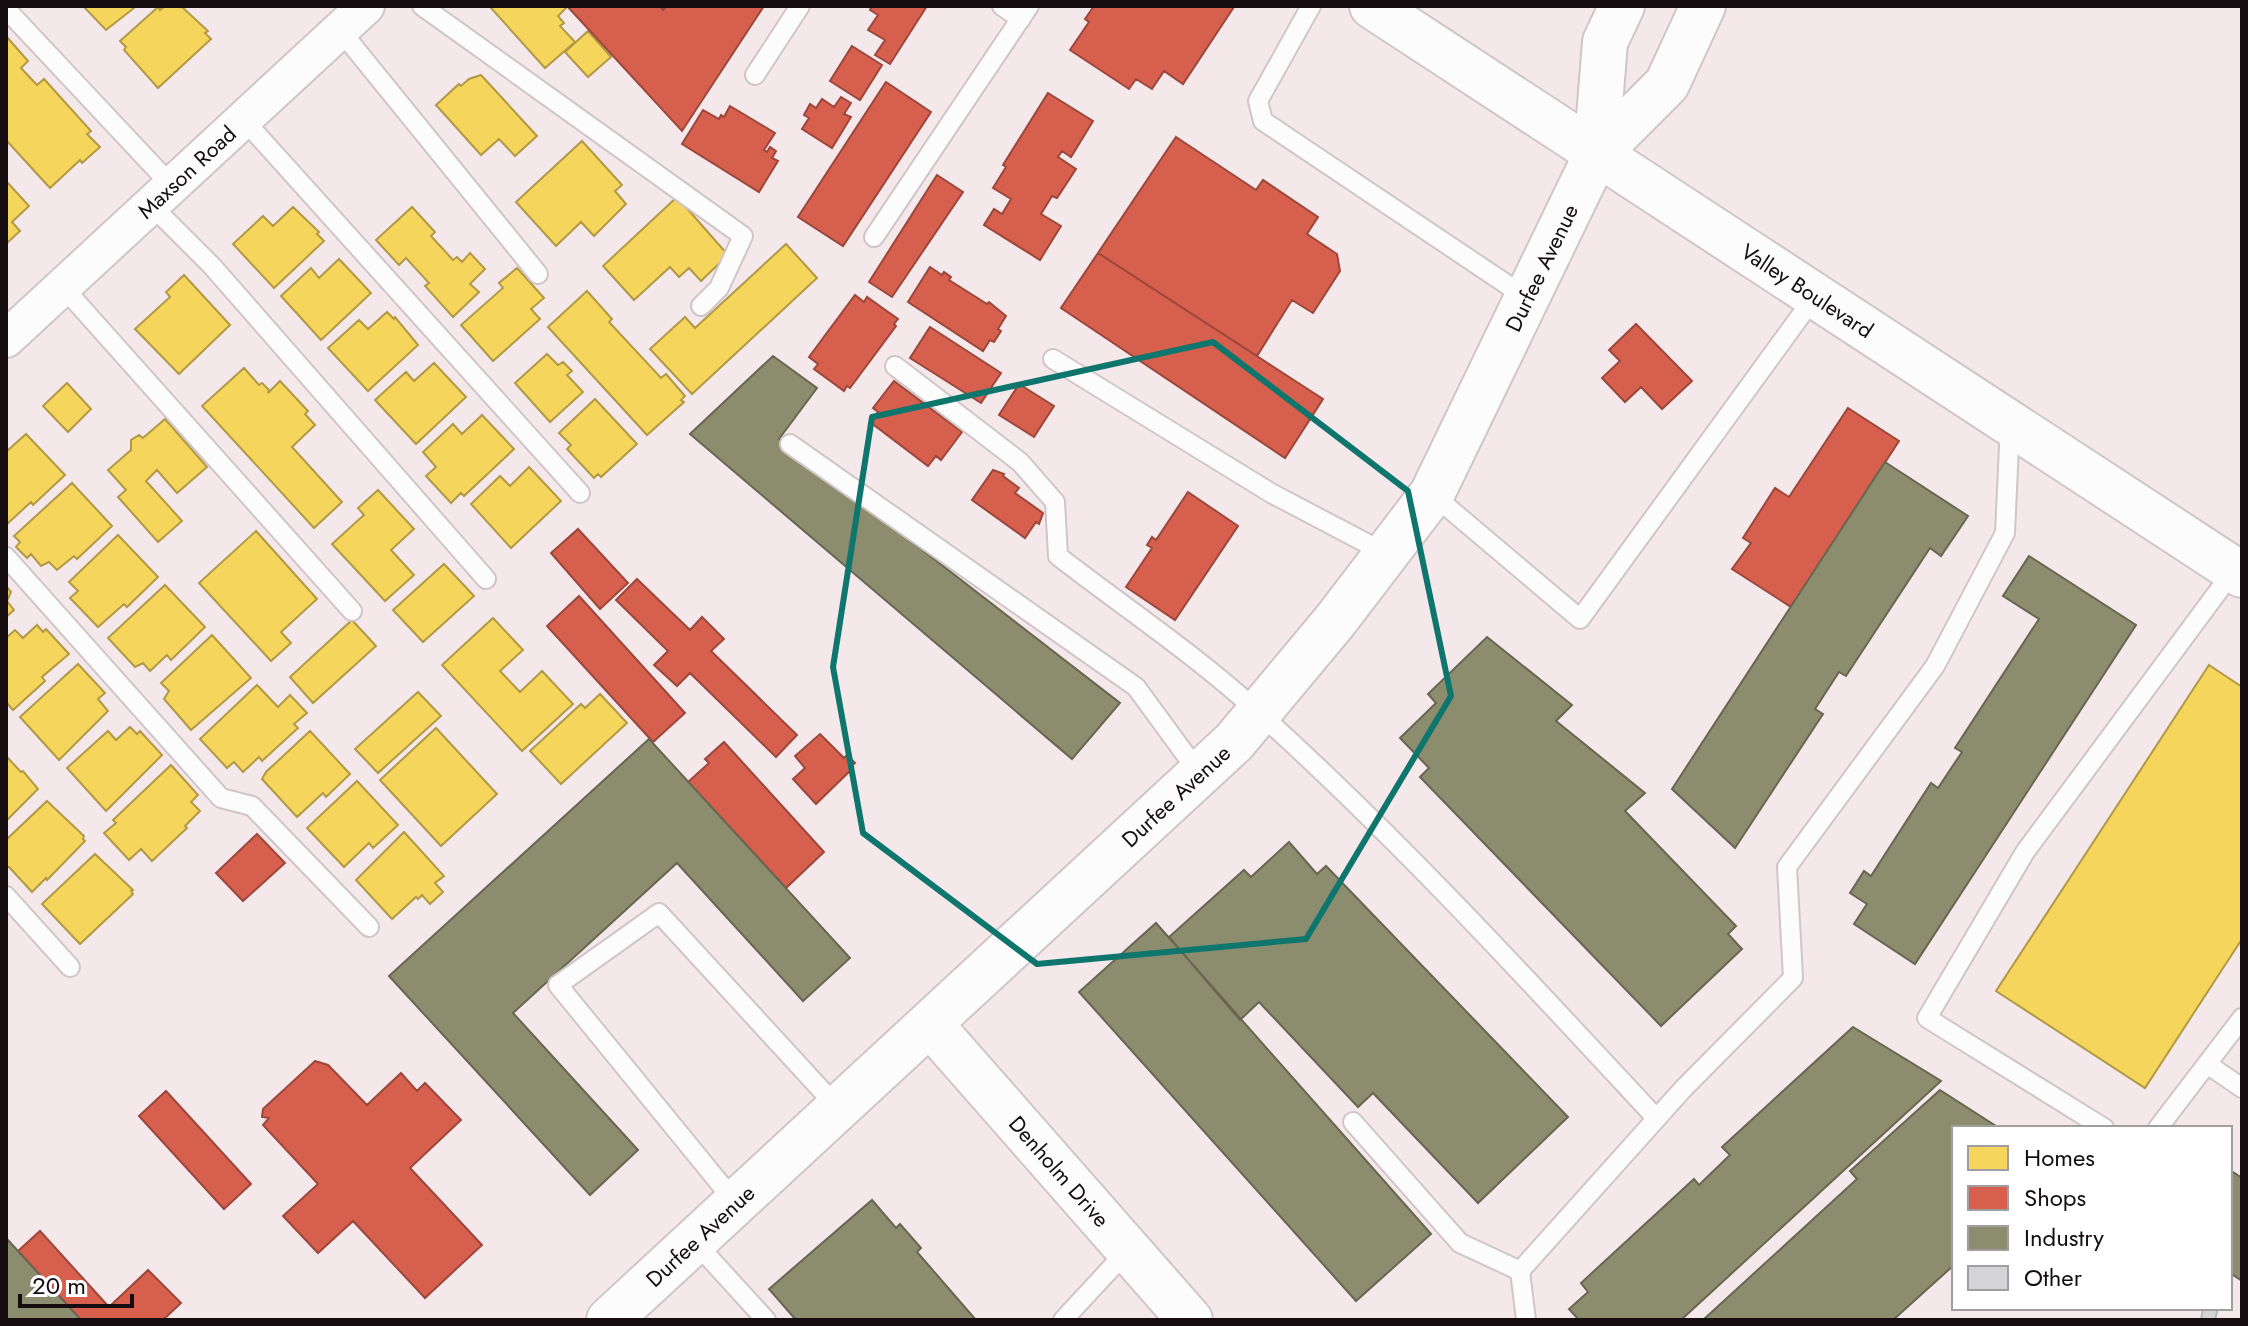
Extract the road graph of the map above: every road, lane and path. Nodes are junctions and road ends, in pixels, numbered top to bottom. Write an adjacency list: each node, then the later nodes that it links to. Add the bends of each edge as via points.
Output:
1 (422, 6): 20 (lane, via 743,236 719,288)
2 (800, 6): 11 (lane)
3 (1002, 6): 9 (lane)
4 (1311, 6): 19 (lane, via 1258,101 1263,121)
5 (1372, 6): 13 (main road, Valley Boulevard)
6 (1622, 6): 13 (main road, Durfee Avenue, via 1605,42)
7 (1703, 6): 13 (main road, Durfee Avenue, via 1667,84)
8 (6, 9): 14 (lane)
9 (1025, 12): 15 (lane)
10 (353, 18): 12 (street, Maxson Road); 16 (lane)
11 (755, 75)
12 (244, 120): 14 (street, Maxson Road); 26 (lane)
13 (1596, 155): 18 (main road, Valley Boulevard); 19 (main road, Durfee Avenue)
14 (161, 195): 17 (street, Maxson Road); 31 (lane, via 212,266)
15 (874, 237)
16 (538, 274)
17 (63, 287): 21 (street, Maxson Road); 32 (lane)
18 (1816, 295): 24 (main road, Valley Boulevard); 27 (lane, via 1580,619)
19 (1527, 298): 27 (main road, Durfee Avenue)
20 (701, 306)
21 (11, 325)
22 (1053, 359): 28 (lane, via 1271,493)
23 (895, 366): 33 (lane, via 1020,462 1055,502 1058,556 1194,656)
24 (2010, 421): 30 (main road, Valley Boulevard); 43 (lane, via 2005,533 1935,666 1787,867 1793,978)
25 (790, 444): 34 (lane, via 1136,687)
26 (580, 493)
27 (1432, 494): 28 (main road, Durfee Avenue)
28 (1387, 554): 33 (main road, Durfee Avenue)
29 (6, 557): 36 (lane, via 221,798 252,806)
30 (2238, 572): 45 (lane, via 2025,852 1927,1018)
31 (486, 579)
32 (352, 611)
33 (1258, 712): 34 (main road, Durfee Avenue); 43 (lane, via 1460,906)
34 (1199, 773): 39 (main road, Durfee Avenue)
35 (6, 896): 37 (lane)
36 (369, 927)
37 (70, 967)
38 (2242, 1018): 40 (lane)
39 (930, 1024): 42 (main road, Durfee Avenue); 49 (main road, Denholm Drive)
40 (2207, 1064): 41 (lane); 46 (lane)
41 (2242, 1088)
42 (838, 1108): 47 (main road, Durfee Avenue); 47 (lane, via 659,913 558,985)
43 (1656, 1118): 50 (lane)
44 (1353, 1122): 50 (lane, via 1460,1243)
45 (2101, 1126)
46 (2160, 1126)
47 (735, 1202): 48 (main road, Durfee Avenue)
48 (694, 1241): 51 (main road, Durfee Avenue); 52 (lane)
49 (1128, 1250): 53 (lane); 54 (main road, Denholm Drive)
50 (1520, 1271): 55 (lane)
51 (609, 1320)
52 (766, 1320)
53 (1063, 1320)
54 (1190, 1320)
55 (1526, 1320)

